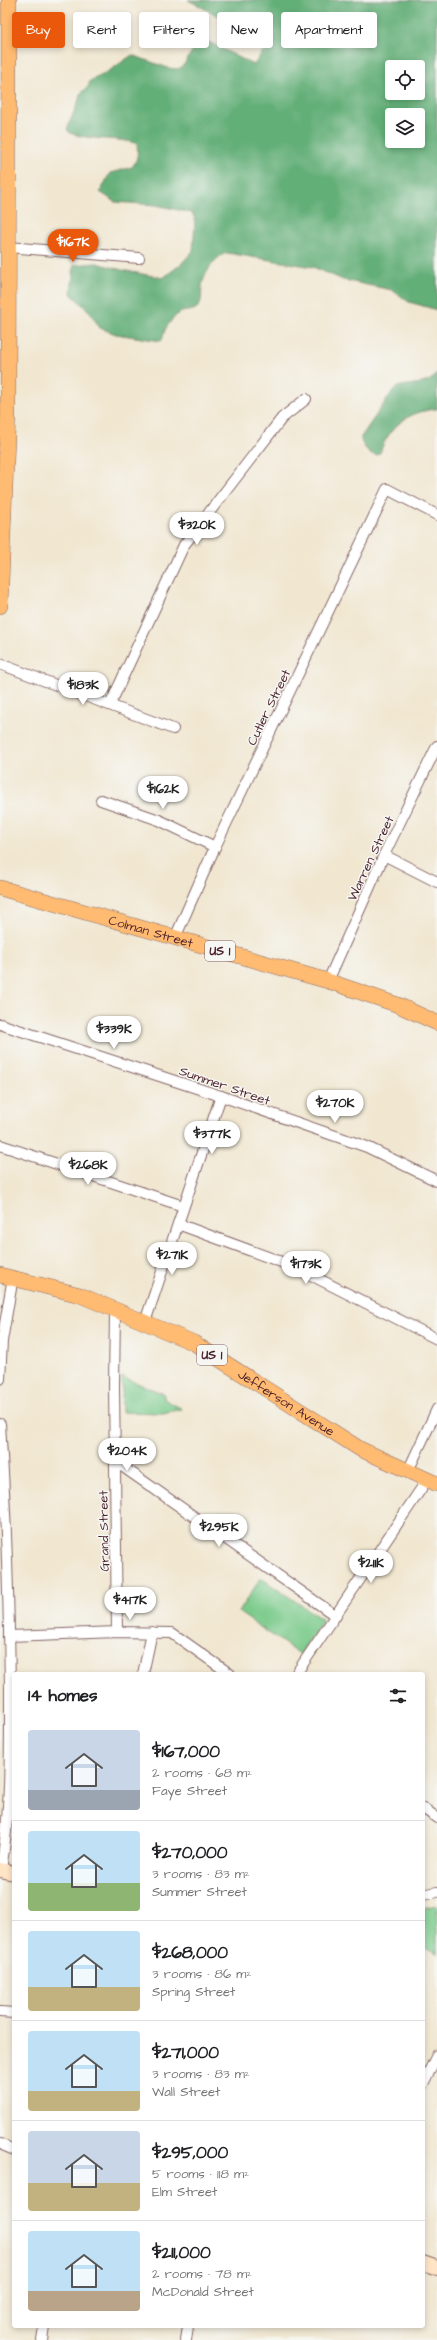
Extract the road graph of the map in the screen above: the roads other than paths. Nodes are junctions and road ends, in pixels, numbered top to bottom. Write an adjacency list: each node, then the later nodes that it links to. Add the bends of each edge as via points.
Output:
1 (9, 0): 2 (main road)
2 (4, 207): 3 (main road)
3 (8, 247): 4 (street); 7 (main road, via 8,437)
4 (139, 258)
5 (306, 400): 9 (street, via 282,418 184,545)
6 (437, 515): 13 (street, Cutler Street, via 387,489)
7 (0, 601)
8 (0, 664): 9 (street)
9 (110, 704): 10 (street)
10 (173, 729)
11 (437, 746): 14 (street, Warren Street)
12 (101, 800): 13 (street, via 159,820)
13 (215, 847): 17 (street, Cutler Street)
14 (384, 855): 15 (street); 18 (street, Warren Street)
15 (437, 882)
16 (0, 888): 17 (main road, Colman Street / US 1)
17 (174, 938): 18 (main road, Colman Street / US 1)
18 (328, 981): 19 (main road, Colman Street / US 1, via 398,1005)
19 (437, 1022)
20 (0, 1024): 21 (street, Summer Street)
21 (221, 1096): 23 (street, Summer Street, via 367,1147); 24 (street)
22 (0, 1145): 24 (street)
23 (437, 1181)
24 (183, 1206): 25 (street)
25 (178, 1224): 28 (street); 29 (street, via 295,1267)
26 (6, 1276): 27 (main road, Jefferson Avenue / US 1, via 80,1295); 30 (street)
27 (115, 1310): 28 (main road, Jefferson Avenue / US 1); 33 (street, Grand Street, via 113,1370)
28 (145, 1322): 34 (main road, Jefferson Avenue / US 1, via 194,1343 360,1449)
29 (437, 1339)
30 (0, 1379)
31 (437, 1409): 34 (street)
32 (0, 1424): 39 (street, via 7,1521)
33 (116, 1462): 36 (street); 37 (street, Grand Street)
34 (408, 1471): 35 (main road, Jefferson Avenue / US 1)
35 (432, 1482): 36 (street)
36 (336, 1616): 42 (street)
37 (117, 1632): 38 (street); 39 (street)
38 (152, 1632): 40 (street); 41 (street, via 172,1633)
39 (10, 1636): 45 (street, via 9,1787)
40 (143, 1672)
41 (227, 1672)
42 (297, 1672)
43 (425, 1809): 44 (street)
44 (437, 1818)
45 (5, 1871)
46 (437, 1892): 47 (street)
47 (425, 1895)
48 (0, 2012): 49 (street)
49 (12, 2013)
50 (437, 2055): 51 (street)
51 (425, 2080)
52 (0, 2144): 53 (street)
53 (12, 2149)
54 (425, 2264): 55 (street)
55 (437, 2268)
56 (44, 2328): 58 (street)
57 (188, 2328): 59 (street)
58 (42, 2340)
59 (186, 2340)

